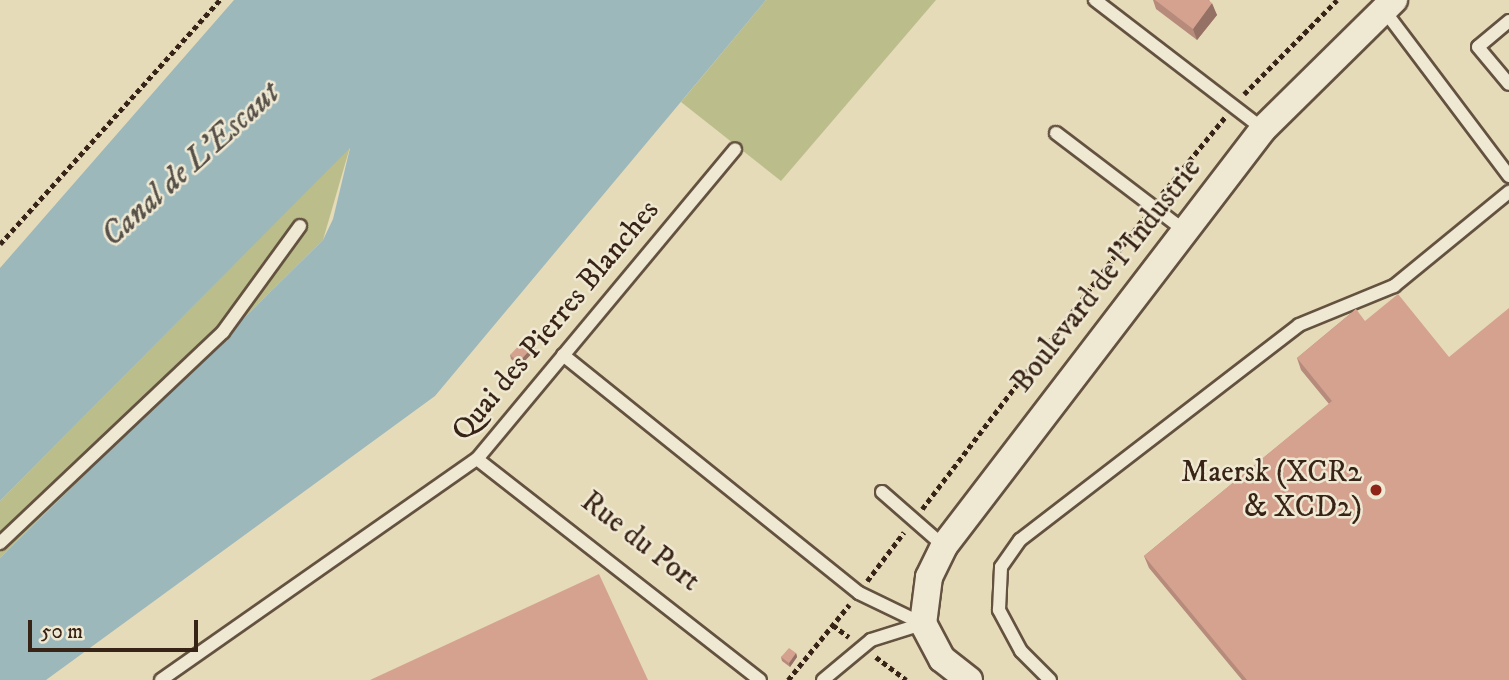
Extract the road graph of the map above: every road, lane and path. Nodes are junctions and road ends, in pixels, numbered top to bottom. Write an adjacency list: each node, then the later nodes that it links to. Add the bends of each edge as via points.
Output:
1 (220, 0): 16 (path)
2 (1095, 0): 7 (lane)
3 (1337, 0): 7 (path)
4 (1389, 5): 8 (street, Boulevard de l'Industrie); 11 (lane)
5 (1509, 21): 6 (lane, via 1478,47)
6 (1509, 84)
7 (1233, 106): 8 (lane); 13 (path)
8 (1263, 129): 15 (street, Boulevard de l'Industrie)
9 (1056, 133): 13 (lane)
10 (735, 149): 17 (lane, Quai des Pierres Blanches)
11 (1509, 176)
12 (1509, 192): 30 (lane, via 1404,280 1299,325 1020,540 1001,566 999,610 1021,651)
13 (1153, 206): 15 (lane); 20 (path)
14 (300, 226): 21 (lane, via 223,332)
15 (1184, 230): 22 (street, Boulevard de l'Industrie)
16 (0, 244)
17 (563, 355): 18 (lane, Quai des Pierres Blanches); 23 (lane)
18 (477, 459): 25 (lane, Quai des Pierres Blanches); 26 (lane, Rue du Port)
19 (882, 492): 20 (lane)
20 (913, 520): 22 (lane); 23 (path)
21 (0, 543)
22 (944, 546): 24 (street, Boulevard de l'Industrie, via 929,576)
23 (859, 593): 24 (lane); 27 (path)
24 (923, 624): 28 (lane, via 871,640); 29 (street, via 942,659)
25 (162, 680)
26 (760, 680)
27 (788, 680)
28 (823, 680)
29 (969, 680)
30 (1050, 680)

